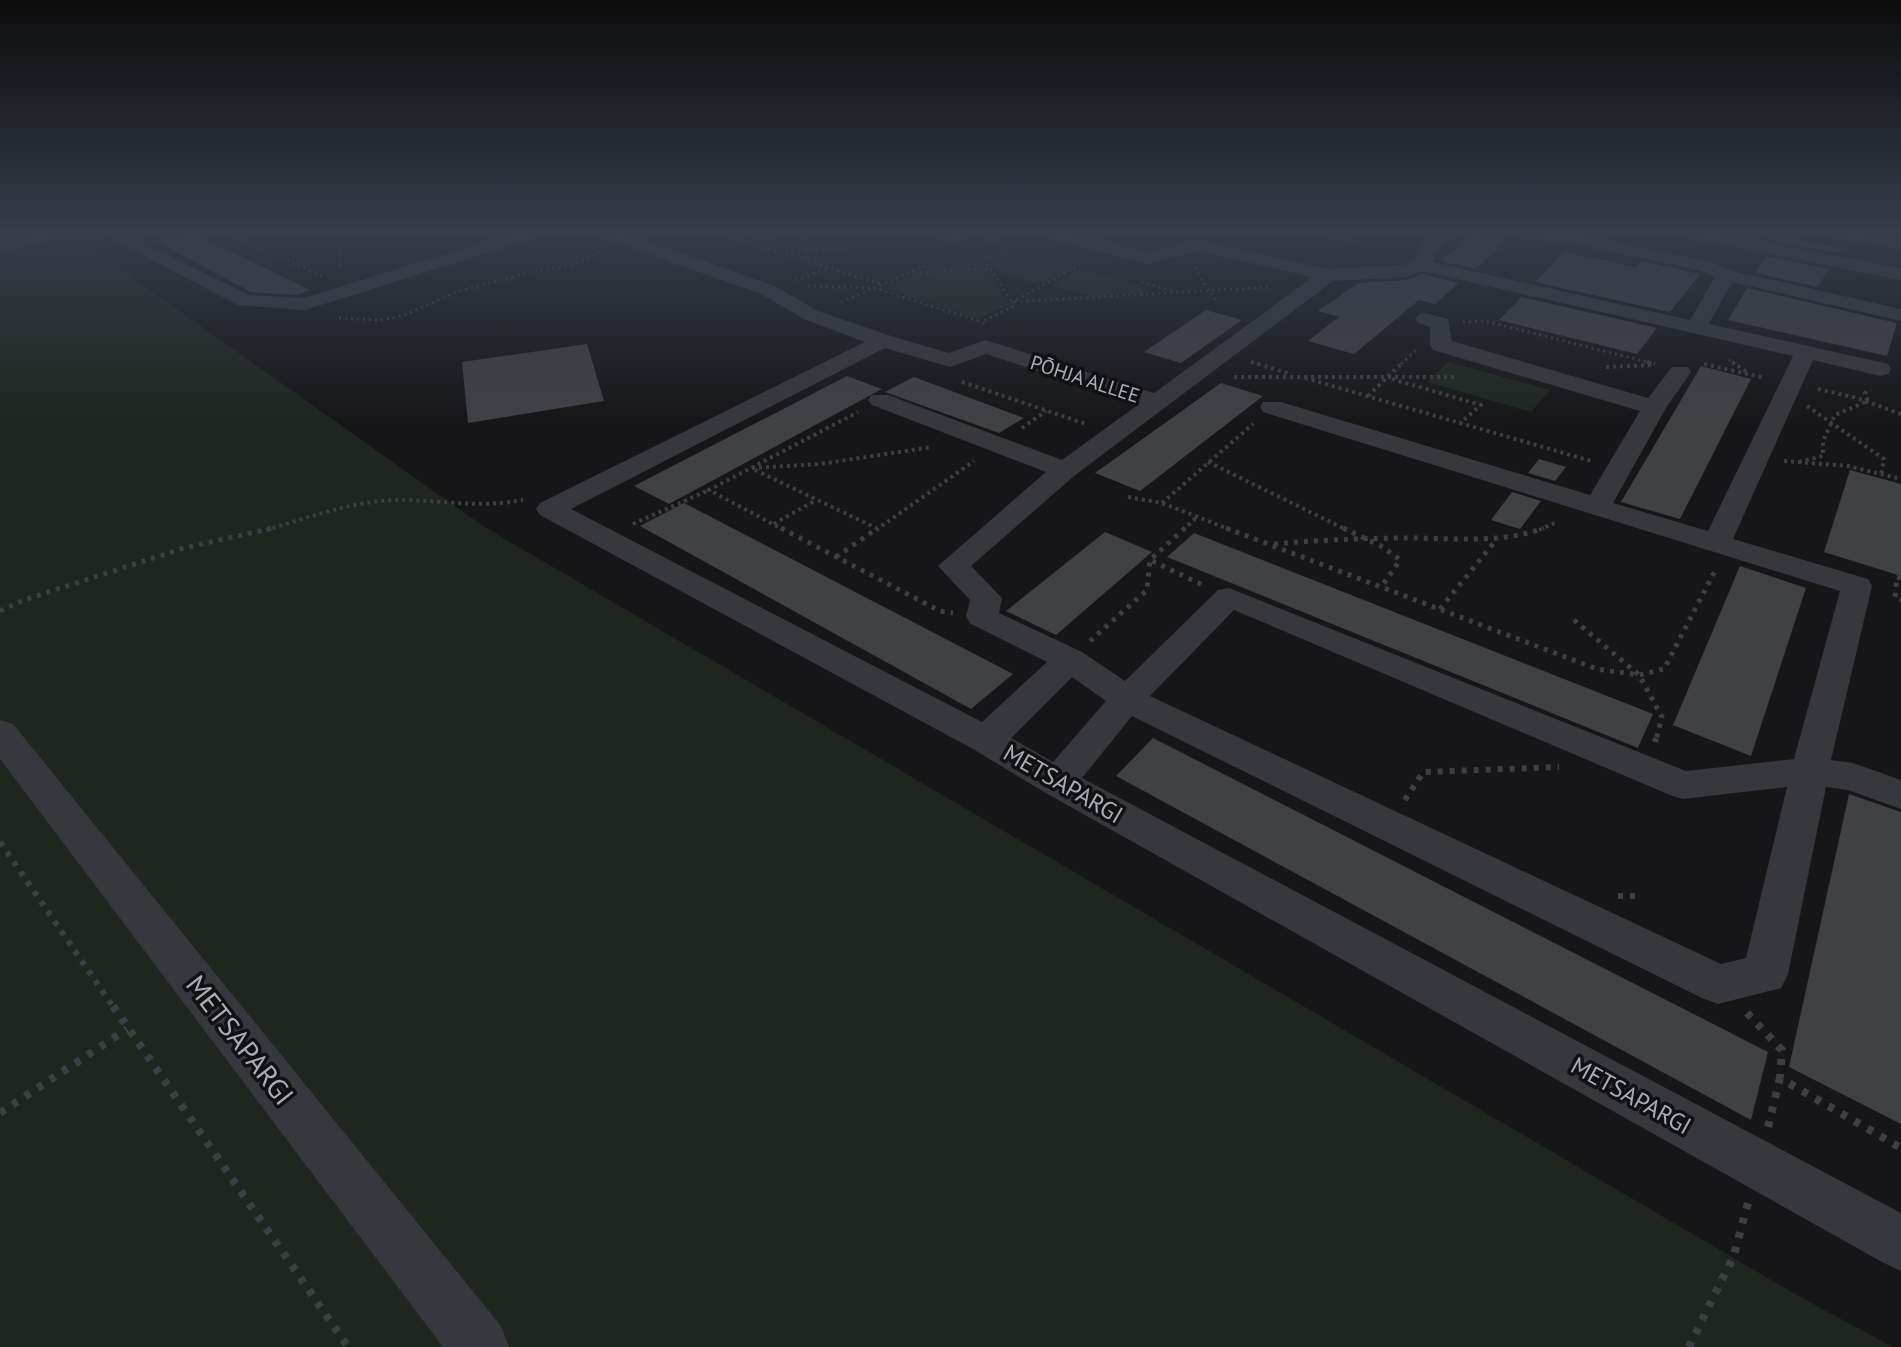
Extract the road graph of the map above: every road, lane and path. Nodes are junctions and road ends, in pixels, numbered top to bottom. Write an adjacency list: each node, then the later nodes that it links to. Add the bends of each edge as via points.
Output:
1 (235, 296): 15 (street)
2 (325, 296): 15 (street)
3 (447, 296): 15 (path, via 379,320 338,318)
4 (778, 296): 16 (street)
5 (856, 296): 16 (path)
6 (899, 296): 18 (path)
7 (1008, 296): 14 (path)
8 (1023, 296): 14 (path)
9 (1099, 296): 14 (path)
10 (1301, 296): 24 (street, PÕHJA ALLEE)
11 (1565, 296): 19 (street)
12 (1714, 296): 19 (street)
13 (1817, 296): 17 (street)
14 (1012, 302): 18 (path, via 1014,306)
15 (305, 304)
16 (811, 315): 21 (street)
17 (1901, 315)
18 (982, 322): 22 (path, via 1004,333)
19 (1696, 328): 23 (street)
20 (1436, 329): 25 (path, via 1485,321 1659,365); 31 (path); 38 (street, via 1560,381)
21 (883, 341): 22 (street, via 950,360); 62 (street, METSAPARGI, via 550,509)
22 (985, 347): 36 (street, PÕHJA ALLEE)
23 (1805, 353): 26 (street); 33 (street)
24 (1223, 354): 28 (path); 32 (street, PÕHJA ALLEE)
25 (1598, 367)
26 (1880, 369): 41 (path, via 1874,388 1865,393 1868,401 1835,415)
27 (1680, 372): 38 (street)
28 (1297, 375): 31 (path); 32 (path); 34 (path); 37 (path, via 1267,397)
29 (1459, 377): 31 (path)
30 (952, 378): 39 (path)
31 (1387, 378): 34 (path); 40 (path, via 1481,405)
32 (1189, 379): 36 (street, PÕHJA ALLEE)
33 (1787, 392): 41 (path); 44 (street)
34 (1368, 396): 40 (path)
35 (880, 400): 43 (street); 47 (path)
36 (1158, 402): 42 (street)
37 (1272, 407): 45 (path); 57 (street)
38 (1654, 407): 48 (street)
39 (1047, 411): 42 (path); 43 (path)
40 (1460, 423): 48 (path)
41 (1832, 423): 46 (path, via 1823,456); 50 (path, via 1884,459)
42 (1115, 434): 49 (street)
43 (993, 443): 47 (path, via 959,442 804,468); 49 (street); 61 (path)
44 (1755, 459): 46 (path); 66 (street)
45 (1208, 462): 56 (path); 63 (path)
46 (1799, 462): 50 (path)
47 (751, 468): 52 (path); 55 (path)
48 (1619, 469): 57 (street)
49 (1065, 470): 75 (street, via 953,566 986,598)
50 (1881, 474): 51 (path)
51 (1901, 479)
52 (709, 490): 60 (path); 62 (path)
53 (1128, 497): 56 (path)
54 (532, 498): 74 (path, via 493,506 361,503 184,548)
55 (817, 500): 60 (path); 61 (path)
56 (1162, 503): 58 (path)
57 (1597, 507): 66 (street)
58 (1198, 516): 65 (path); 68 (path)
59 (1557, 522): 64 (path, via 1535,533)
60 (774, 524): 67 (path)
61 (877, 528): 67 (path)
62 (605, 538): 81 (street, METSAPARGI)
63 (1359, 538): 64 (path); 65 (path); 70 (path, via 1400,560)
64 (1498, 538): 73 (path)
65 (1270, 544): 70 (path)
66 (1716, 544): 78 (path, via 1720,560 1664,669); 84 (street, via 1857,586)
67 (836, 557): 75 (path, via 940,611)
68 (1150, 560): 71 (path); 77 (path, via 1147,590)
69 (1901, 578): 72 (path, via 1897,577 1895,598)
70 (1382, 586): 73 (path)
71 (1229, 597): 79 (street); 83 (street)
72 (1901, 600)
73 (1440, 609): 78 (path, via 1597,669)
74 (0, 611)
75 (982, 617): 77 (street)
76 (1574, 620): 78 (path)
77 (1070, 660): 79 (street); 81 (street)
78 (1639, 675): 83 (path, via 1662,717)
79 (1127, 699): 85 (street); 87 (street)
80 (0, 733): 96 (street, METSAPARGI)
81 (986, 740): 85 (street, METSAPARGI)
82 (1565, 767): 87 (path, via 1423,772)
83 (1647, 770): 84 (street, via 1683,785)
84 (1810, 771): 86 (street, via 1853,777); 89 (street, via 1765,974)
85 (1057, 782): 93 (street, METSAPARGI)
86 (1901, 795)
87 (1389, 826): 89 (street)
88 (0, 842): 90 (path)
89 (1718, 984): 92 (path, via 1782,1050 1780,1078)
90 (127, 1029): 91 (path); 95 (path)
91 (0, 1113)
92 (1901, 1148)
93 (1758, 1165): 94 (street, METSAPARGI); 97 (path, via 1734,1255)
94 (1901, 1243)
95 (348, 1347)
96 (480, 1347)
97 (1689, 1347)

